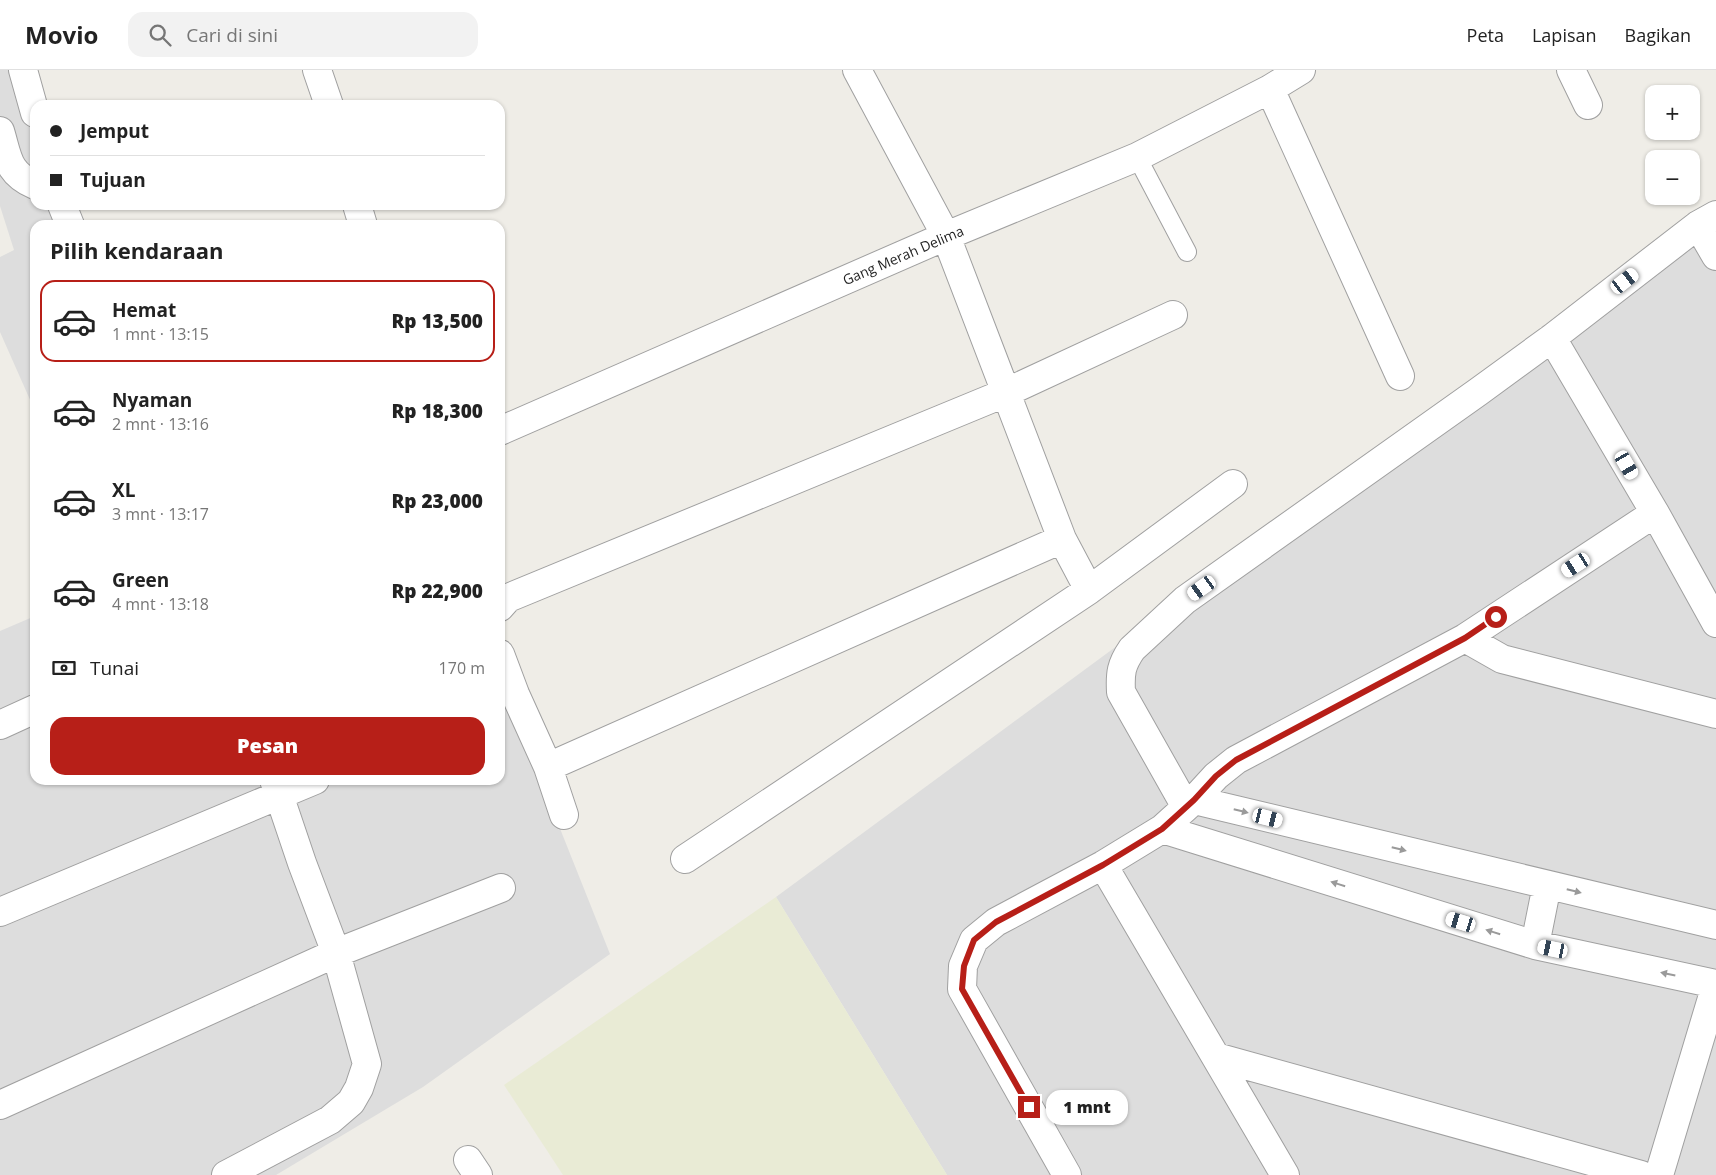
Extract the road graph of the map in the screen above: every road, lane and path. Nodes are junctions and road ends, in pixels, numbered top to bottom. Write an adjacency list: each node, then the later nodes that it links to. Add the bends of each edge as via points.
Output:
1 (23, 70): 7 (street)
2 (317, 70): 8 (street)
3 (857, 70): 14 (street)
4 (1301, 70): 6 (street, Gang Merah Delima)
5 (1571, 70): 9 (street)
6 (1270, 90): 11 (street, Gang Merah Delima); 19 (street)
7 (31, 100)
8 (326, 100)
9 (1588, 105)
10 (0, 131): 12 (street, via 17,175)
11 (1137, 157): 14 (street, Gang Merah Delima); 15 (lane)
12 (30, 182)
13 (1707, 220): 16 (street); 18 (street)
14 (946, 236): 20 (street); 21 (street, Gang Merah Delima)
15 (1188, 252)
16 (1716, 256)
17 (1174, 315): 20 (street)
18 (1552, 338): 23 (street); 35 (street, via 1185,600 1125,658 1120,674 1121,692)
19 (1400, 376)
20 (1005, 393): 24 (street); 26 (street)
21 (505, 429)
22 (1234, 484): 25 (street)
23 (1655, 513): 27 (street); 28 (street)
24 (1062, 539): 25 (street); 33 (street)
25 (1089, 590): 38 (street)
26 (505, 601)
27 (1716, 623)
28 (1465, 638): 31 (street, via 1502,659); 35 (street, via 1236,760)
29 (505, 667): 33 (street)
30 (30, 712): 32 (street)
31 (1716, 714)
32 (0, 725)
33 (548, 768): 36 (street)
34 (276, 787): 42 (street); 45 (street)
35 (1190, 803): 37 (street); 40 (street, one-way to 40)
36 (564, 815)
37 (1162, 829): 39 (street); 44 (street, one-way to 37)
38 (685, 859)
39 (1103, 865): 47 (street); 50 (street, via 996,922 974,940 964,966 962,989)
40 (1547, 885): 43 (street, one-way to 43); 44 (street)
41 (501, 888): 45 (street)
42 (0, 912)
43 (1716, 925)
44 (1535, 945): 46 (street, one-way to 44)
45 (336, 953): 48 (street); 49 (street, via 367,1064 359,1088 351,1102 330,1120)
46 (1716, 985): 53 (street)
47 (1216, 1057): 51 (street); 52 (street)
48 (0, 1105)
49 (226, 1175)
50 (1067, 1175)
51 (1285, 1175)
52 (1641, 1175)
53 (1659, 1175)

